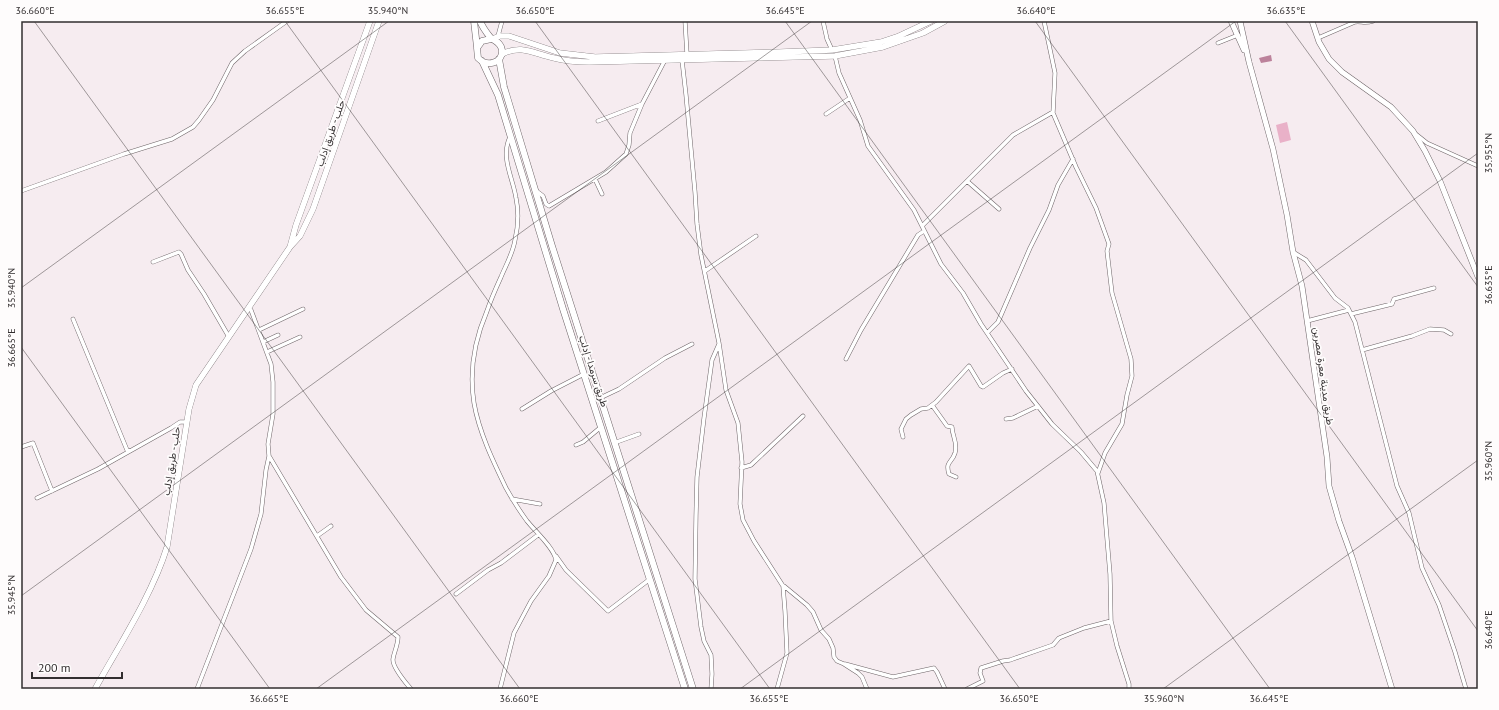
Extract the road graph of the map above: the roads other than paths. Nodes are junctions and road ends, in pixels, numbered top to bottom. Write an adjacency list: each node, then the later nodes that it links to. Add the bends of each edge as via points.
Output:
1 (286, 21): 43 (street, via 232,63 205,113 193,127 172,139)
2 (370, 21): 49 (main road, حلب - طريق إدلب, via 296,224)
3 (379, 21): 49 (main road, حلب - طريق إدلب, via 313,209 300,236)
4 (474, 21): 21 (highway)
5 (480, 21): 18 (highway)
6 (502, 21): 18 (street)
7 (685, 21): 23 (street)
8 (823, 21): 22 (street)
9 (931, 21): 22 (main road, via 881,42)
10 (945, 21): 24 (main road, via 923,33 884,47)
11 (1044, 21): 33 (street, via 1055,73)
12 (1240, 21): 30 (main road, طريق مدينة معرة مصرين)
13 (1312, 21): 19 (main road)
14 (1358, 21): 15 (street, via 1366,24); 19 (street)
15 (1373, 21)
16 (1230, 22): 17 (main road, طريق مدينة معرة مصرين)
17 (1238, 35): 20 (street); 30 (main road, طريق مدينة معرة مصرين)
18 (494, 38): 21 (highway, via 482,41); 25 (highway, via 500,45); 26 (main road, via 509,36 565,54)
19 (1318, 38): 36 (main road, via 1329,58 1342,72 1391,107)
20 (1218, 43)
21 (477, 48): 29 (highway, via 477,56)
22 (832, 50): 23 (main road)
23 (687, 54): 26 (main road)
24 (835, 56): 28 (main road); 31 (street)
25 (500, 57): 26 (main road, via 512,50 523,50 575,62); 29 (highway, via 491,64); 42 (highway, طريق سرمدا - إدلب, via 504,87)
26 (639, 58): 27 (main road)
27 (665, 60): 28 (main road); 32 (street)
28 (682, 60): 52 (street, via 697,224)
29 (482, 61): 37 (highway, طريق سرمدا - إدلب, via 495,86)
30 (1249, 62): 50 (main road, طريق مدينة معرة مصرين, via 1273,149)
31 (850, 98): 34 (street); 46 (street, via 868,146 914,210)
32 (642, 104): 35 (street); 40 (street, via 630,133 626,154 612,168)
33 (1053, 112): 38 (street); 41 (street, via 1012,135)
34 (826, 114)
35 (598, 120)
36 (1413, 131): 39 (street, via 1427,143); 53 (main road, via 1440,181)
37 (511, 136): 73 (highway, طريق سرمدا - إدلب); 94 (street, via 506,145 506,160 516,199 516,241 486,312 476,343 472,376 474,403 481,428)
38 (1073, 159): 61 (street, via 1058,185 998,322); 90 (street, via 1096,208 1109,244 1107,251 1112,293 1131,359 1132,376 1122,424 1105,453)
39 (1478, 166)
40 (595, 179): 42 (street, via 549,206 543,196); 44 (street)
41 (967, 181): 45 (street); 46 (street)
42 (535, 190): 74 (highway, طريق سرمدا - إدلب)
43 (21, 191)
44 (602, 194)
45 (999, 209)
46 (922, 226): 47 (street)
47 (924, 231): 61 (street, via 941,264 963,293); 71 (street, via 918,236 861,330)
48 (756, 236): 52 (street)
49 (290, 247): 55 (main road, حلب - طريق إدلب)
50 (1293, 252): 57 (street, via 1306,260 1335,298); 59 (main road, طريق مدينة معرة مصرين, via 1302,286)
51 (154, 262): 64 (street, via 179,252 181,254)
52 (705, 271): 67 (street)
53 (1478, 277)
54 (1434, 288): 57 (street, via 1394,299 1392,304)
55 (249, 308): 60 (street); 64 (main road, حلب - طريق إدلب)
56 (303, 309): 60 (street)
57 (1350, 312): 59 (street); 69 (street)
58 (73, 319): 87 (street, via 127,450)
59 (1307, 321): 119 (main road, طريق مدينة معرة مصرين, via 1330,486)
60 (259, 330): 66 (street)
61 (987, 333): 72 (street)
62 (1451, 334): 69 (street, via 1444,330 1430,329)
63 (278, 335): 66 (street)
64 (229, 337): 80 (main road, حلب - طريق إدلب, via 196,385)
65 (300, 337): 70 (street)
66 (263, 342): 70 (street)
67 (719, 343): 89 (street, via 726,390 738,423); 113 (street, via 712,360 704,418 697,477 696,516 695,579 704,641 712,655)
68 (692, 344): 74 (street)
69 (1362, 350): 120 (street, via 1397,486 1409,513 1422,568 1439,605)
70 (267, 352): 88 (street, via 271,364 274,407 268,444)
71 (846, 360)
72 (1012, 369): 75 (street, via 983,387 969,366); 76 (street)
73 (584, 374): 77 (street); 81 (highway, طريق سرمدا - إدلب)
74 (600, 398): 84 (highway, طريق سرمدا - إدلب)
75 (932, 404): 83 (street, via 906,419 901,429); 91 (street, via 947,426 952,427 955,454 947,468 949,474)
76 (1038, 406): 79 (street); 90 (street)
77 (522, 409)
78 (803, 416): 89 (street, via 751,465)
79 (1006, 419)
80 (187, 422): 87 (street, via 180,422); 107 (main road, حلب - طريق إدلب, via 168,540 161,564)
81 (601, 427): 85 (street); 100 (highway, طريق سرمدا - إدلب)
82 (639, 434): 84 (street)
83 (903, 437)
84 (614, 443): 104 (highway, طريق سرمدا - إدلب)
85 (576, 445)
86 (21, 447): 92 (street, via 33,443)
87 (130, 451): 92 (street, via 74,482)
88 (269, 456): 98 (street); 108 (street, via 261,514 251,549)
89 (741, 468): 101 (street, via 740,504 743,520)
90 (1098, 474): 103 (street, via 1104,503)
91 (956, 477)
92 (52, 491): 93 (street)
93 (37, 498)
94 (512, 499): 95 (street); 97 (street)
95 (540, 504)
96 (331, 526): 98 (street)
97 (538, 534): 99 (street); 102 (street)
98 (317, 536): 109 (street, via 341,577 366,610 398,637 393,660)
99 (555, 555): 100 (street, via 566,570 608,611); 110 (street, via 556,561 549,576 531,601 514,633)
100 (650, 579): 105 (highway, طريق سرمدا - إدلب)
101 (783, 586): 106 (street, via 814,612 821,630 833,648 834,657); 114 (street, via 787,653)
102 (456, 594)
103 (1111, 621): 117 (street, via 1084,628 1059,638 1052,645 981,668 980,673 984,681); 118 (street, via 1130,684)
104 (682, 654): 105 (highway); 112 (highway, طريق سرمدا - إدلب)
105 (675, 657): 111 (highway, طريق سرمدا - إدلب)
106 (844, 664): 115 (street, via 862,677); 116 (street, via 893,676 934,668)
107 (95, 689)
108 (197, 689)
109 (411, 689)
110 (500, 689)
111 (685, 689)
112 (693, 689)
113 (711, 689)
114 (777, 689)
115 (867, 689)
116 (944, 689)
117 (968, 689)
118 (1129, 689)
119 (1392, 689)
120 (1466, 689)

